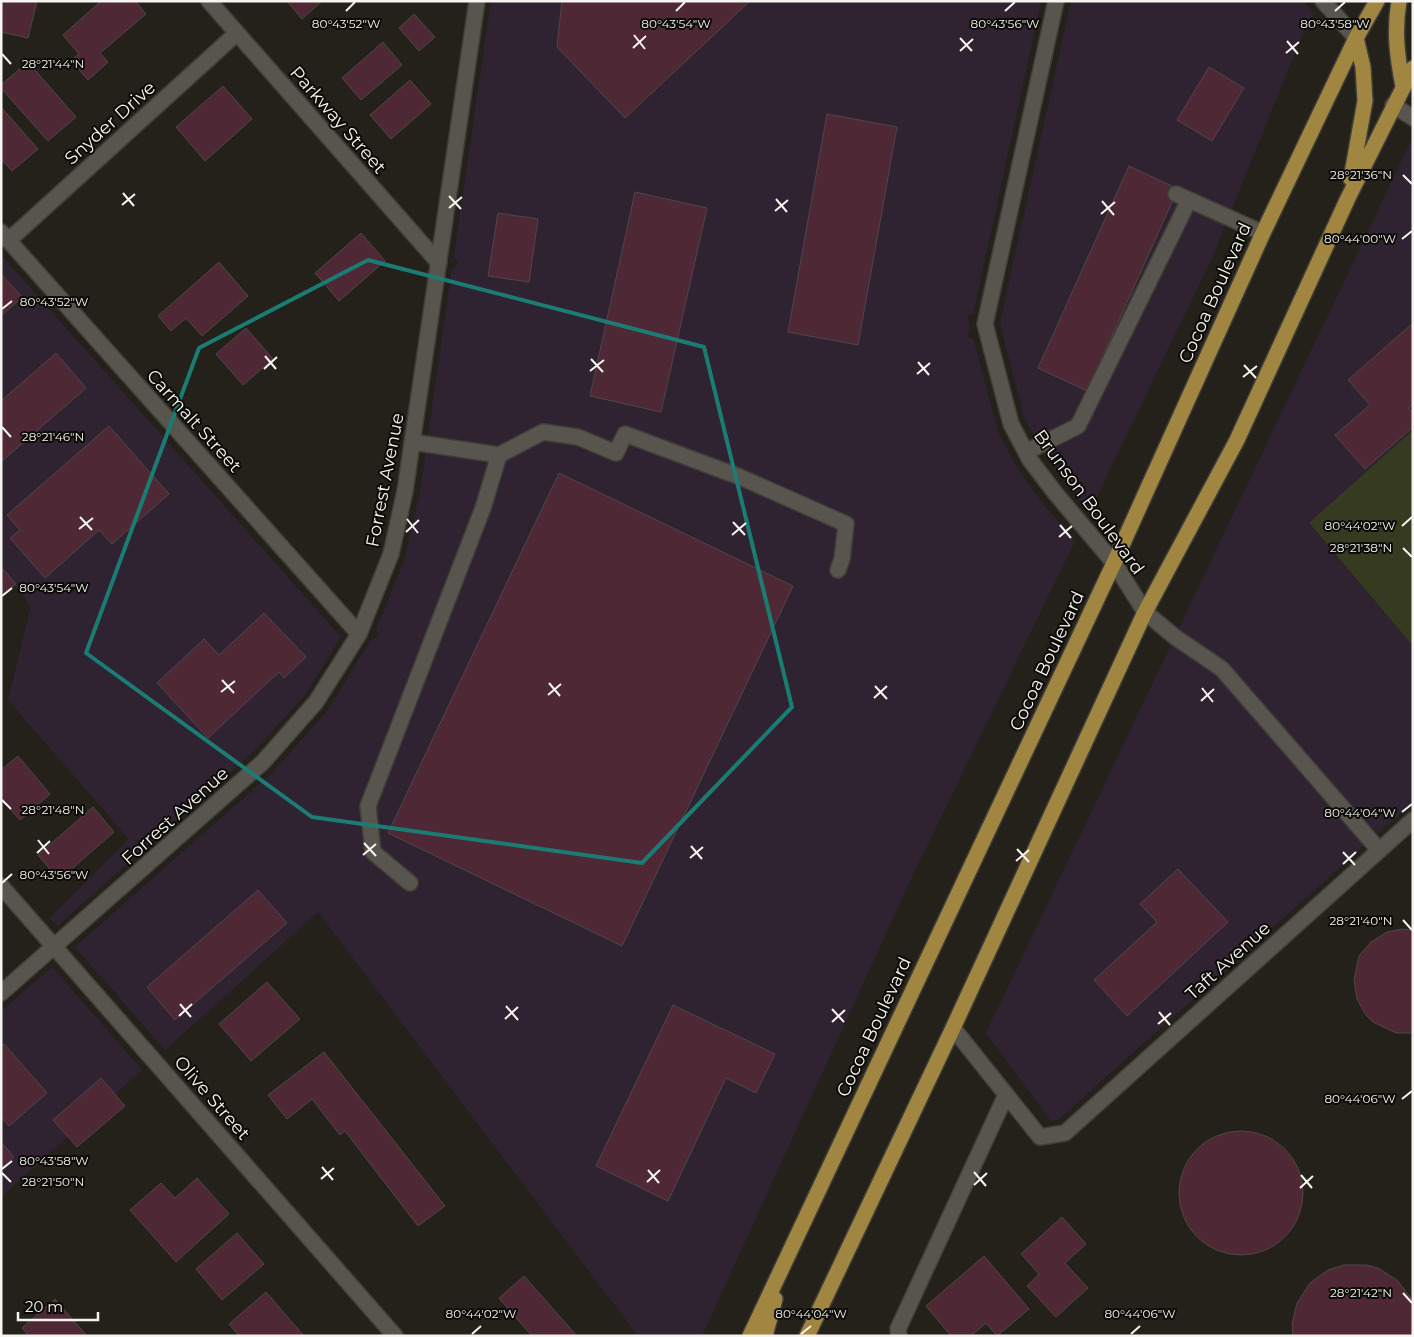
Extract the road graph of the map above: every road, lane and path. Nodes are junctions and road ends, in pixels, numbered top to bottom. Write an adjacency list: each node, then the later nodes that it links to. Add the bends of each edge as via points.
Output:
1 (209, 1): 7 (street, Parkway Street)
2 (477, 1): 16 (street, Forrest Avenue)
3 (1056, 1): 18 (street, Brunson Boulevard, via 985,324 1011,424)
4 (1323, 1): 8 (street)
5 (1377, 1): 8 (main road, Cocoa Boulevard)
6 (1399, 1): 10 (main road, via 1396,54)
7 (237, 33): 15 (street, Snyder Drive); 16 (street, Parkway Street)
8 (1356, 38): 13 (main road, via 1363,67 1365,101); 14 (main road, Cocoa Boulevard)
9 (1413, 68): 10 (main road)
10 (1403, 86): 11 (main road)
11 (1393, 105): 12 (street); 13 (main road)
12 (1413, 118)
13 (1348, 198): 22 (main road, via 1237,440)
14 (1263, 233): 18 (street, via 1182,197 1078,426); 20 (main road, Cocoa Boulevard)
15 (5, 236): 23 (street, Carmalt Street)
16 (439, 263): 17 (street, Forrest Avenue)
17 (412, 442): 19 (street); 23 (street, Forrest Avenue, via 391,554)
18 (1026, 452): 20 (street, Brunson Boulevard)
19 (499, 455): 21 (street, via 543,432 578,437 616,453 625,434 740,477 846,524); 26 (street, via 483,508 368,806 373,852)
20 (1114, 564): 22 (street, Brunson Boulevard); 32 (main road, Cocoa Boulevard)
21 (838, 570)
22 (1145, 612): 25 (street, Brunson Boulevard, via 1222,669); 30 (main road)
23 (359, 634): 28 (street, Forrest Avenue, via 316,702 263,762)
24 (1413, 820): 25 (street, Taft Avenue)
25 (1379, 850): 31 (street, Taft Avenue, via 1065,1133 1040,1137)
26 (410, 883)
27 (1, 886): 28 (street, Olive Street)
28 (54, 947): 29 (street, Forrest Avenue); 33 (street, Olive Street)
29 (1, 993)
30 (953, 1028): 31 (street); 36 (main road)
31 (1006, 1095): 37 (street, via 898,1329)
32 (784, 1264): 34 (main road, Cocoa Boulevard); 35 (main road)
33 (396, 1336)
34 (750, 1336)
35 (765, 1336)
36 (807, 1336)
37 (899, 1336)

